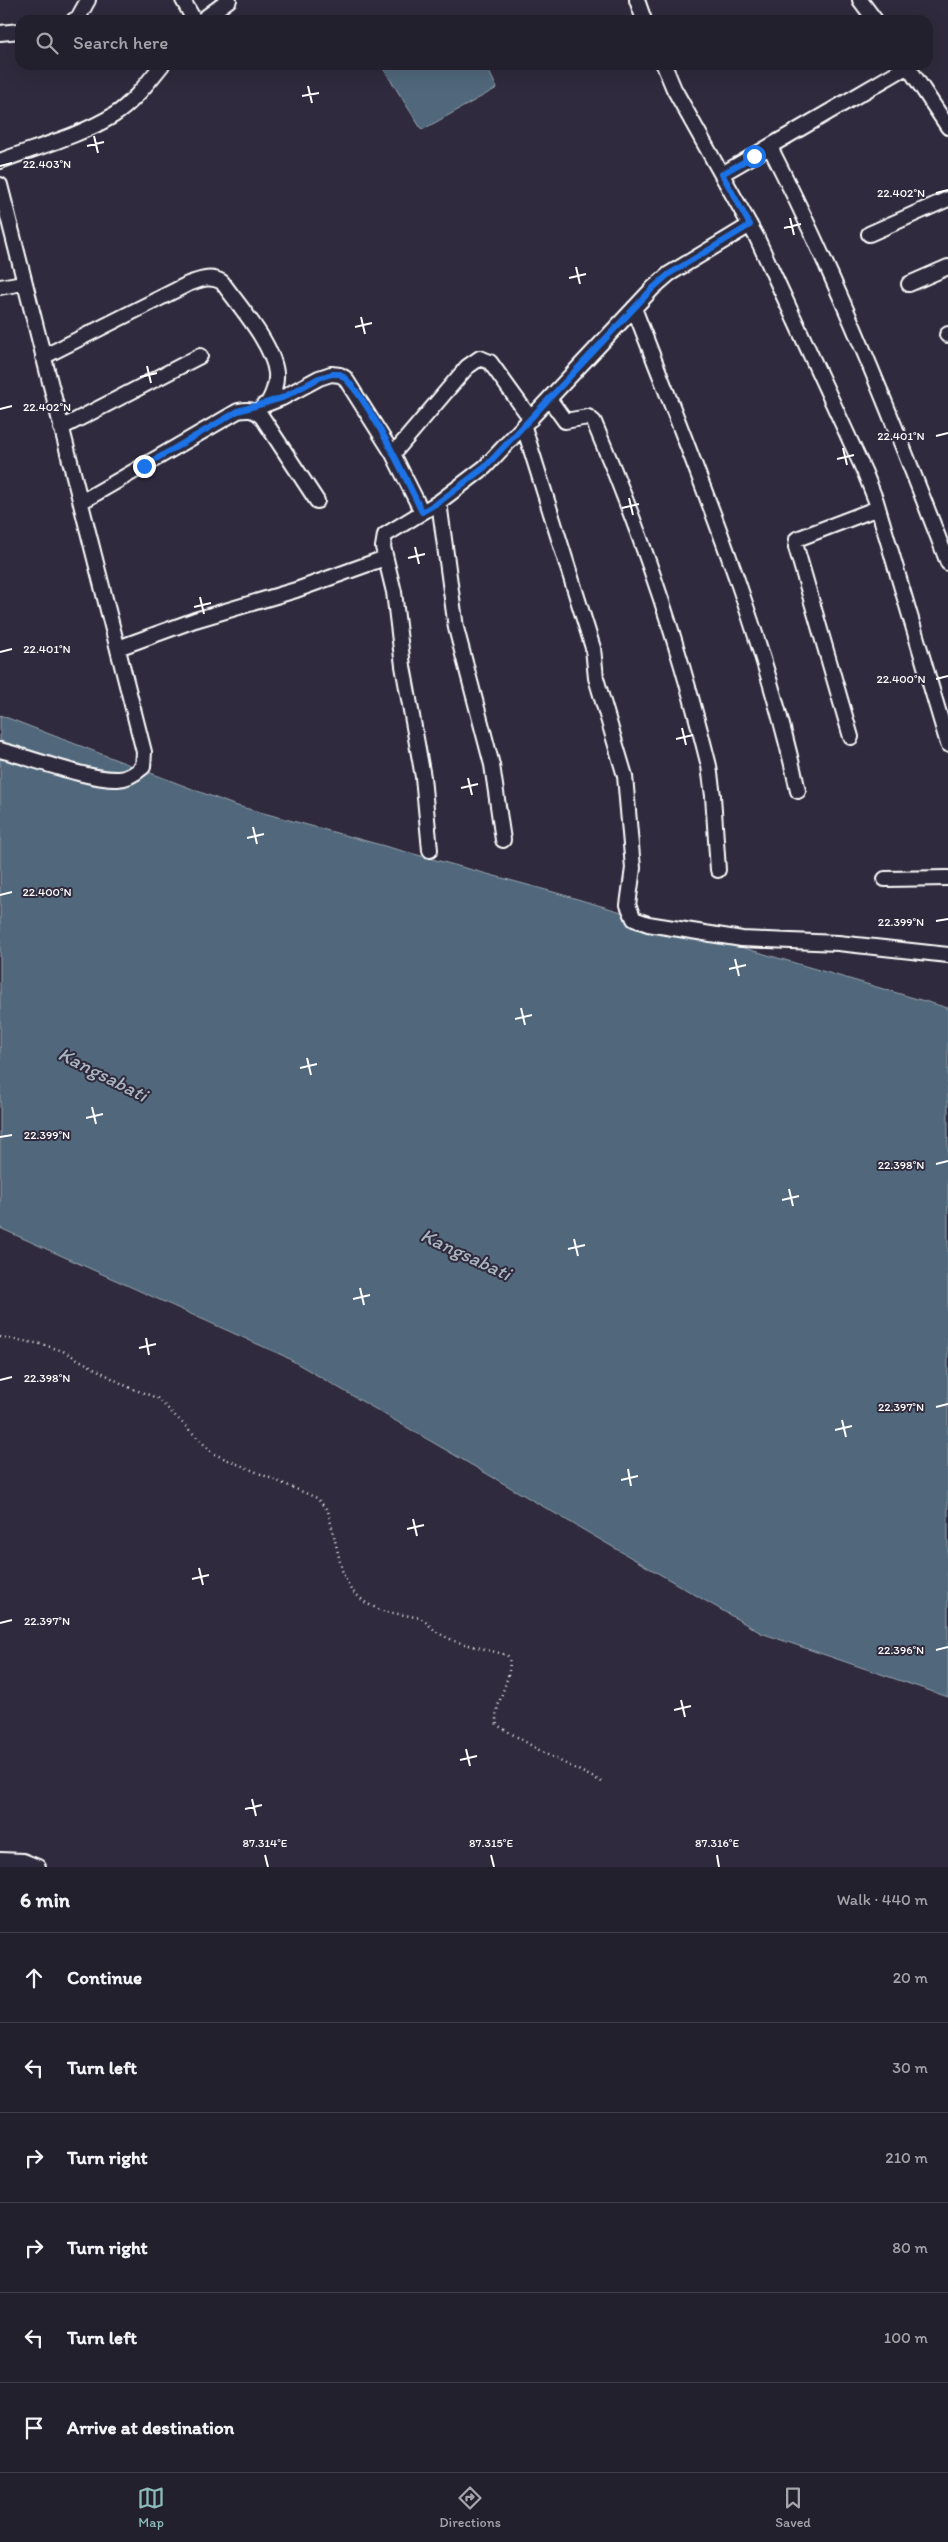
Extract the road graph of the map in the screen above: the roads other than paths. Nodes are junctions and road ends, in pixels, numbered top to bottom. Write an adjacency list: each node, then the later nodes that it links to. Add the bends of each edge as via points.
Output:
1 (88, 0): 6 (street)
2 (183, 0): 7 (street)
3 (229, 0): 8 (street)
4 (637, 0): 9 (street)
5 (860, 0): 10 (street)
6 (80, 15)
7 (191, 15)
8 (209, 15)
9 (642, 15)
10 (871, 15)
11 (15, 32): 12 (street)
12 (0, 33)
13 (158, 70): 19 (street, via 141,92 115,114)
14 (666, 70): 20 (street)
15 (900, 70): 18 (street)
16 (910, 70): 17 (street)
17 (948, 127)
18 (770, 147): 20 (street); 44 (street, via 807,219 875,378)
19 (0, 161)
20 (722, 174): 23 (street)
21 (0, 185): 26 (street)
22 (948, 198): 24 (street)
23 (750, 225): 29 (street, via 669,274); 41 (street, via 865,473)
24 (869, 234)
25 (948, 267): 27 (street)
26 (23, 283): 28 (street); 31 (street)
27 (908, 284)
28 (0, 287)
29 (634, 308): 32 (street); 49 (street, via 774,691)
30 (200, 356): 36 (street)
31 (42, 357): 33 (street, via 188,284 209,278 222,282 273,358 275,391); 36 (street)
32 (550, 400): 35 (street); 52 (street, via 565,421 584,416 594,422 650,561 709,766)
33 (268, 403): 34 (street); 37 (street, via 319,378 340,374 355,391)
34 (247, 409): 38 (street, via 262,416); 39 (street, via 238,411)
35 (528, 423): 37 (street, via 490,362 480,358 466,367); 40 (street, via 485,467); 55 (street, via 593,648 596,678 625,776 633,868 628,905 634,919 725,937 838,943)
36 (61, 428): 39 (street)
37 (393, 454): 42 (street)
38 (317, 501)
39 (81, 502): 45 (street)
40 (439, 502): 42 (street); 50 (street, via 456,628 492,765)
41 (878, 508): 46 (street, via 797,539 796,547); 47 (street)
42 (422, 512): 43 (street, via 385,535)
43 (385, 558): 45 (street); 51 (street, via 394,592 403,666 422,769)
44 (948, 563)
45 (118, 648): 48 (street, via 144,752 143,767 120,779 97,777)
46 (852, 737)
47 (948, 744)
48 (0, 750)
49 (798, 791)
50 (503, 840)
51 (430, 850)
52 (718, 870)
53 (948, 878): 54 (street)
54 (884, 879)
55 (948, 955)
56 (0, 1860): 57 (street, via 23,1861)
57 (38, 1867)

